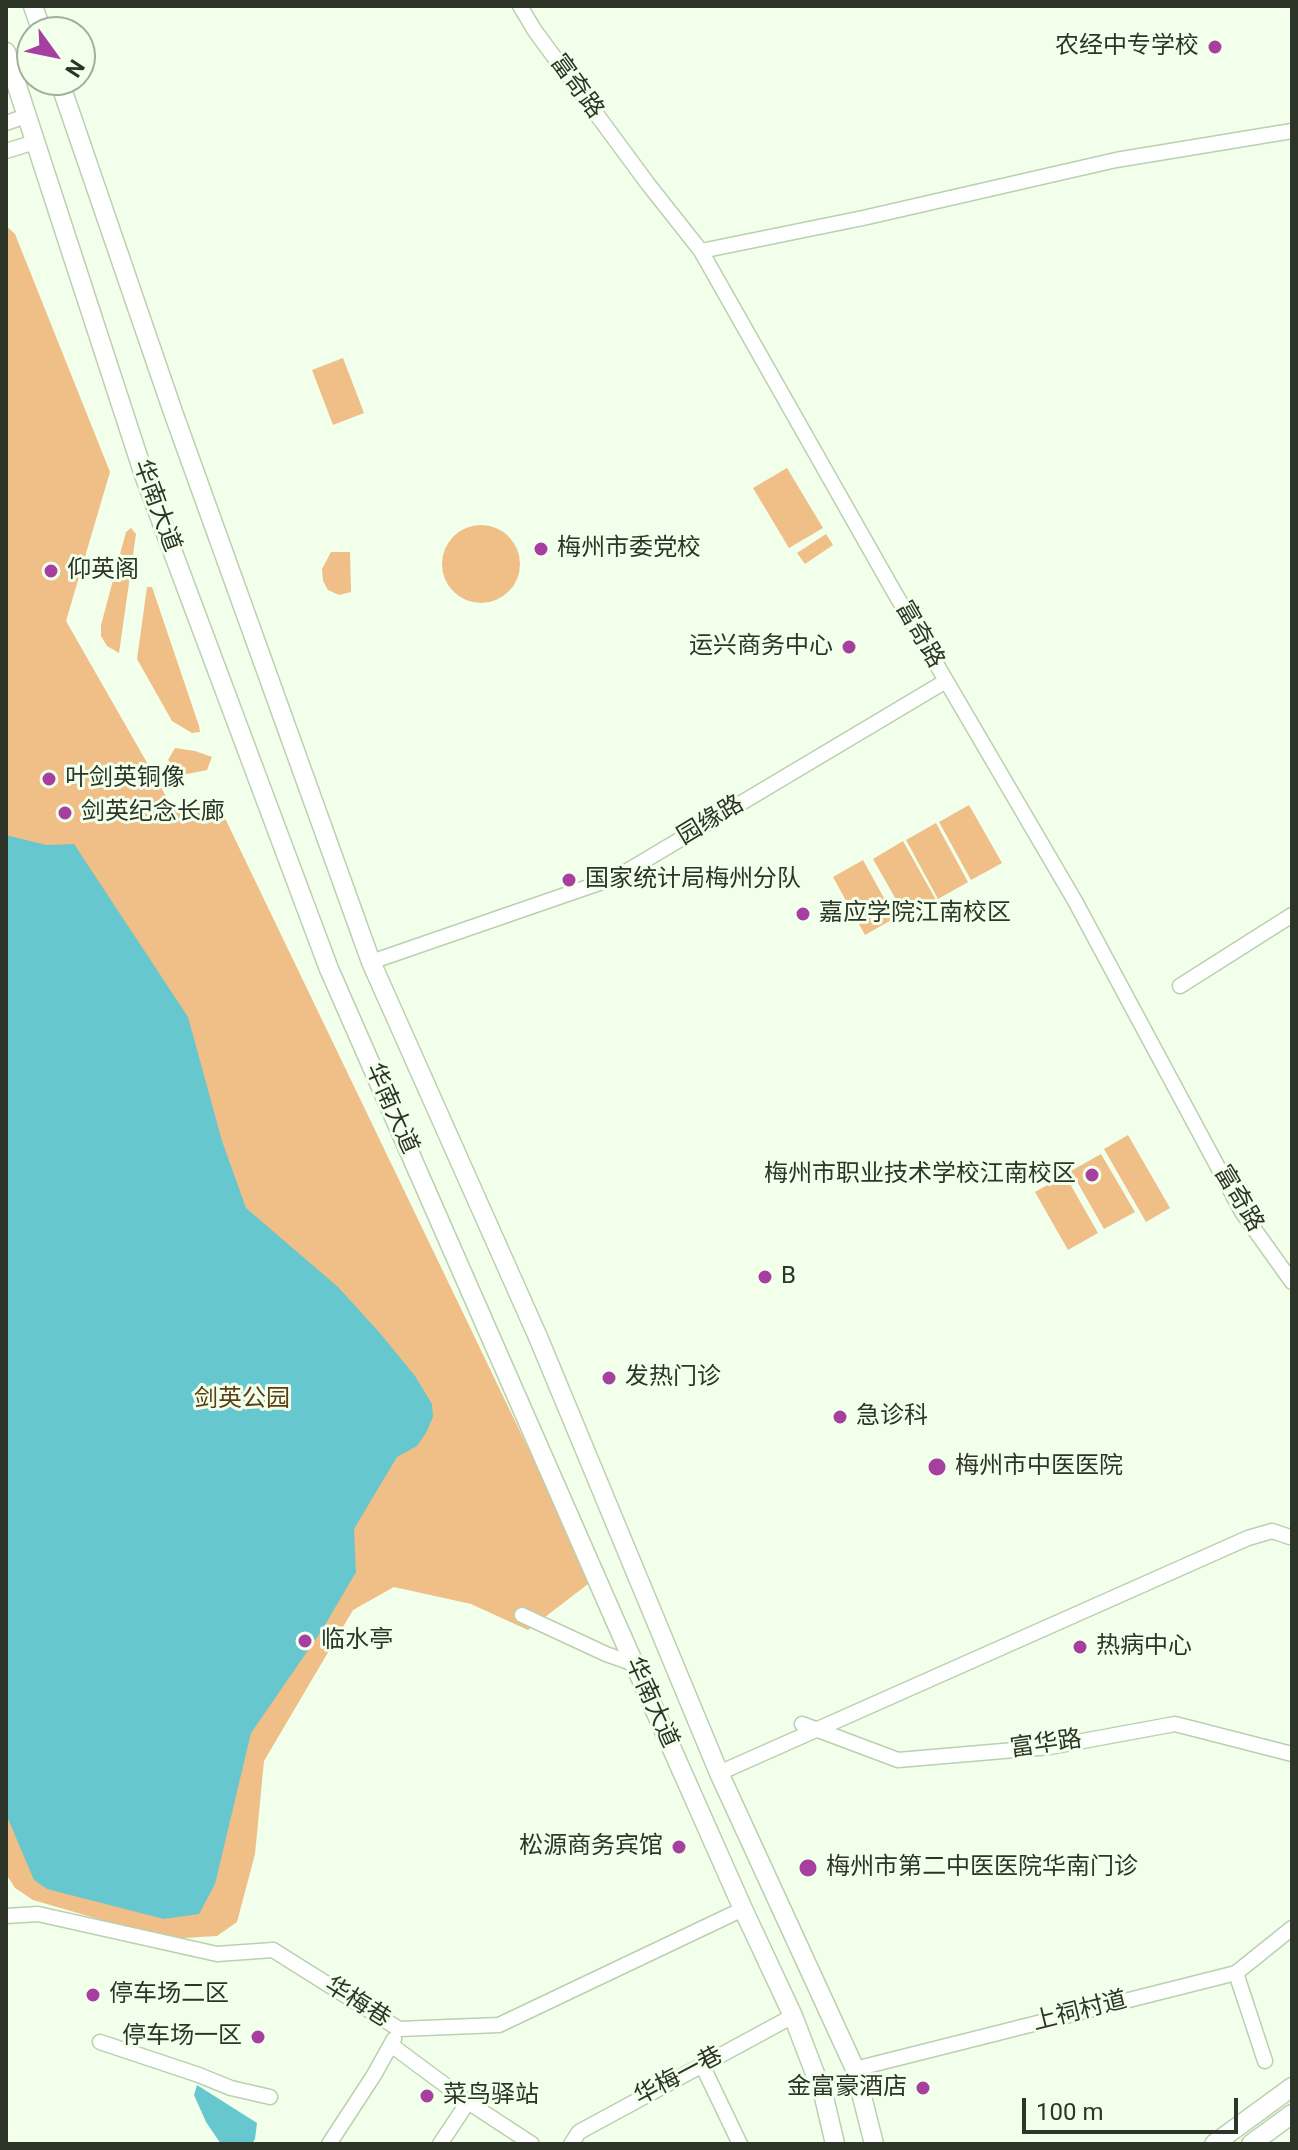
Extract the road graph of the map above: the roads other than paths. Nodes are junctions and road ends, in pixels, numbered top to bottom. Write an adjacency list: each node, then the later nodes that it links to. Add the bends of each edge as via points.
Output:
1 (520, 6): 9 (street, 富奇路)
2 (6, 52): 4 (main road, 华南大道)
3 (64, 96): 12 (main road, 华南大道)
4 (26, 116): 5 (street); 7 (main road, 华南大道)
5 (6, 123)
6 (1292, 131): 9 (street, via 1116,160)
7 (35, 142): 8 (street); 17 (main road, 华南大道, via 144,475 329,969)
8 (6, 151)
9 (701, 251): 10 (street, 富奇路)
10 (946, 681): 12 (street, 园缘路, via 617,877); 14 (street, 富奇路, via 1075,901 1242,1212)
11 (1292, 915): 13 (street)
12 (371, 962): 18 (main road, 华南大道, via 538,1337)
13 (1180, 986)
14 (1292, 1282)
15 (1292, 1536): 22 (street, via 1272,1531 1248,1538)
16 (522, 1615): 17 (street)
17 (634, 1664): 19 (main road, 华南大道)
18 (682, 1683): 19 (main road); 22 (main road, 华南大道)
19 (650, 1700): 23 (main road, 华南大道)
20 (802, 1724): 21 (street, 富华路, via 898,1760 1050,1747 1175,1724)
21 (1292, 1754)
22 (719, 1773): 33 (main road, 华南大道)
23 (743, 1909): 27 (main road, 华南大道); 28 (street, 华梅巷, via 499,2025)
24 (6, 1916): 28 (street, 华梅巷, via 38,1914 217,1954 273,1950)
25 (1292, 1928): 26 (street, 上祠村道)
26 (1236, 1973): 31 (street); 33 (street, 上祠村道)
27 (793, 2016): 41 (street, 华梅一巷, via 579,2132); 43 (main road, 华南大道, via 824,2097)
28 (399, 2029): 30 (street)
29 (100, 2042): 35 (street)
30 (391, 2045): 36 (street); 38 (street)
31 (1265, 2061)
32 (704, 2069): 42 (street)
33 (855, 2069): 44 (main road, 华南大道)
34 (1292, 2087): 45 (main road)
35 (270, 2097)
36 (468, 2102): 39 (street); 40 (street)
37 (1292, 2114): 46 (main road)
38 (329, 2144)
39 (440, 2144)
40 (532, 2144)
41 (571, 2144)
42 (740, 2144)
43 (835, 2144)
44 (874, 2144)
45 (1214, 2144)
46 (1251, 2144)

